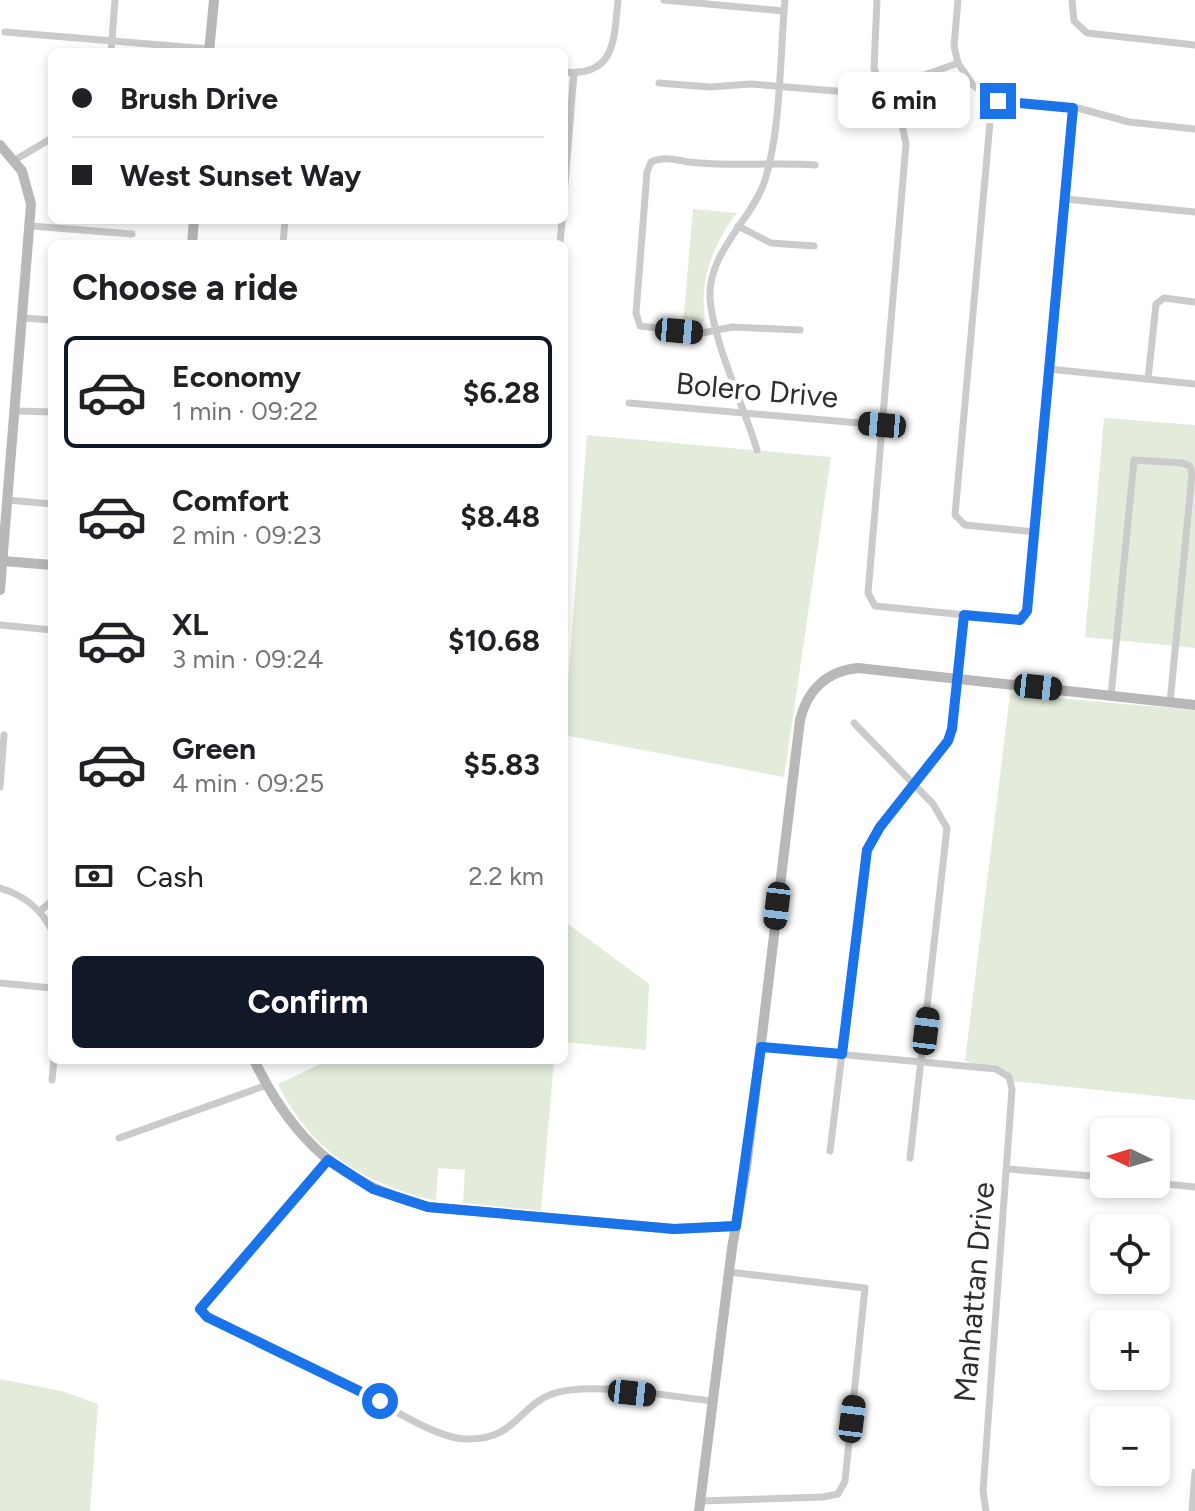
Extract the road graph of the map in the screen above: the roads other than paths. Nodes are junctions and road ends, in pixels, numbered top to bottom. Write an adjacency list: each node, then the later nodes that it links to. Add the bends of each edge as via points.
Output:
1 (115, 0): 11 (street)
2 (214, 0): 15 (street)
3 (618, 0): 18 (street, via 613,49 595,68)
4 (664, 0): 9 (street)
5 (785, 0): 9 (street)
6 (877, 0): 21 (street, via 873,56)
7 (958, 0): 16 (street)
8 (1072, 0): 12 (street, via 1074,21 1087,33)
9 (784, 11): 20 (street)
10 (5, 32): 11 (street)
11 (112, 41): 13 (street); 14 (street)
12 (1195, 45)
13 (111, 48)
14 (187, 48)
15 (209, 48)
16 (958, 63): 21 (street); 22 (street)
17 (568, 72): 18 (street)
18 (574, 73): 27 (street)
19 (659, 83): 20 (street)
20 (777, 87): 21 (street); 29 (street)
21 (883, 91): 49 (street, via 902,125 906,150)
22 (992, 100): 23 (street); 53 (street, via 955,515 965,525)
23 (1073, 108): 24 (street, via 1129,122); 31 (street)
24 (1195, 129)
25 (48, 140): 28 (street)
26 (0, 145): 28 (street)
27 (568, 146)
28 (15, 160): 33 (street, via 29,192)
29 (770, 162): 30 (street); 34 (street, via 763,185); 40 (street, via 714,165 657,159 647,172 636,319 645,329)
30 (815, 165)
31 (1065, 199): 32 (street); 42 (street)
32 (1195, 212)
33 (31, 226): 35 (street); 38 (street)
34 (738, 226): 36 (street, via 771,243); 40 (street, via 715,271 710,296)
35 (132, 234)
36 (814, 246)
37 (1195, 302): 43 (street, via 1159,300)
38 (23, 318): 39 (street); 46 (street)
39 (48, 320)
40 (716, 330): 41 (street); 48 (street)
41 (800, 330)
42 (1049, 369): 43 (street); 53 (street)
43 (1148, 379): 44 (street)
44 (1195, 384)
45 (629, 403): 48 (street, Bolero Drive)
46 (15, 411): 47 (street); 51 (street)
47 (48, 412)
48 (746, 413): 49 (street, Bolero Drive); 50 (street)
49 (882, 425): 57 (street, via 870,601 879,607)
50 (757, 450)
51 (8, 500): 52 (street); 54 (street)
52 (48, 504)
53 (1035, 532): 57 (street, via 1025,617)
54 (3, 561): 55 (street); 56 (street)
55 (48, 565)
56 (0, 590)
57 (964, 615): 60 (street)
58 (0, 625): 59 (street)
59 (48, 630)
60 (959, 679): 61 (street); 66 (street, via 948,741); 74 (street, via 858,668 832,674 812,690 800,720)
61 (1111, 696): 62 (street); 62 (street, via 1134,460 1169,461 1190,466 1192,474)
62 (1170, 703): 63 (street)
63 (1195, 705)
64 (854, 723): 66 (street)
65 (4, 735): 67 (street)
66 (914, 784): 75 (street, via 867,850); 76 (street, via 941,813 949,838)
67 (0, 787)
68 (0, 888): 70 (street)
69 (48, 904): 70 (street)
70 (41, 910): 71 (street)
71 (48, 923)
72 (0, 983): 73 (street)
73 (48, 988)
74 (761, 1047): 75 (street); 89 (street)
75 (842, 1054): 76 (street); 82 (street)
76 (922, 1062): 83 (street); 85 (street, Manhattan Drive, via 996,1069 1009,1077)
77 (54, 1064): 79 (street)
78 (256, 1064): 80 (street)
79 (52, 1080)
80 (267, 1085): 81 (street); 84 (street, via 298,1132)
81 (119, 1138)
82 (830, 1151)
83 (910, 1158)
84 (328, 1160): 89 (street, via 373,1189 428,1207 674,1229); 91 (street, via 200,1309 207,1317 464,1439 494,1437 541,1400 578,1388)
85 (1008, 1169): 86 (street); 94 (street, Manhattan Drive, via 984,1460)
86 (1090, 1176)
87 (1170, 1184): 88 (street)
88 (1195, 1187)
89 (736, 1226): 90 (street)
90 (729, 1272): 91 (street); 93 (street, via 865,1288 845,1481 838,1494 823,1497)
91 (713, 1401): 93 (street)
92 (1195, 1472): 95 (street)
93 (699, 1506)
94 (986, 1511)
95 (1192, 1511)

